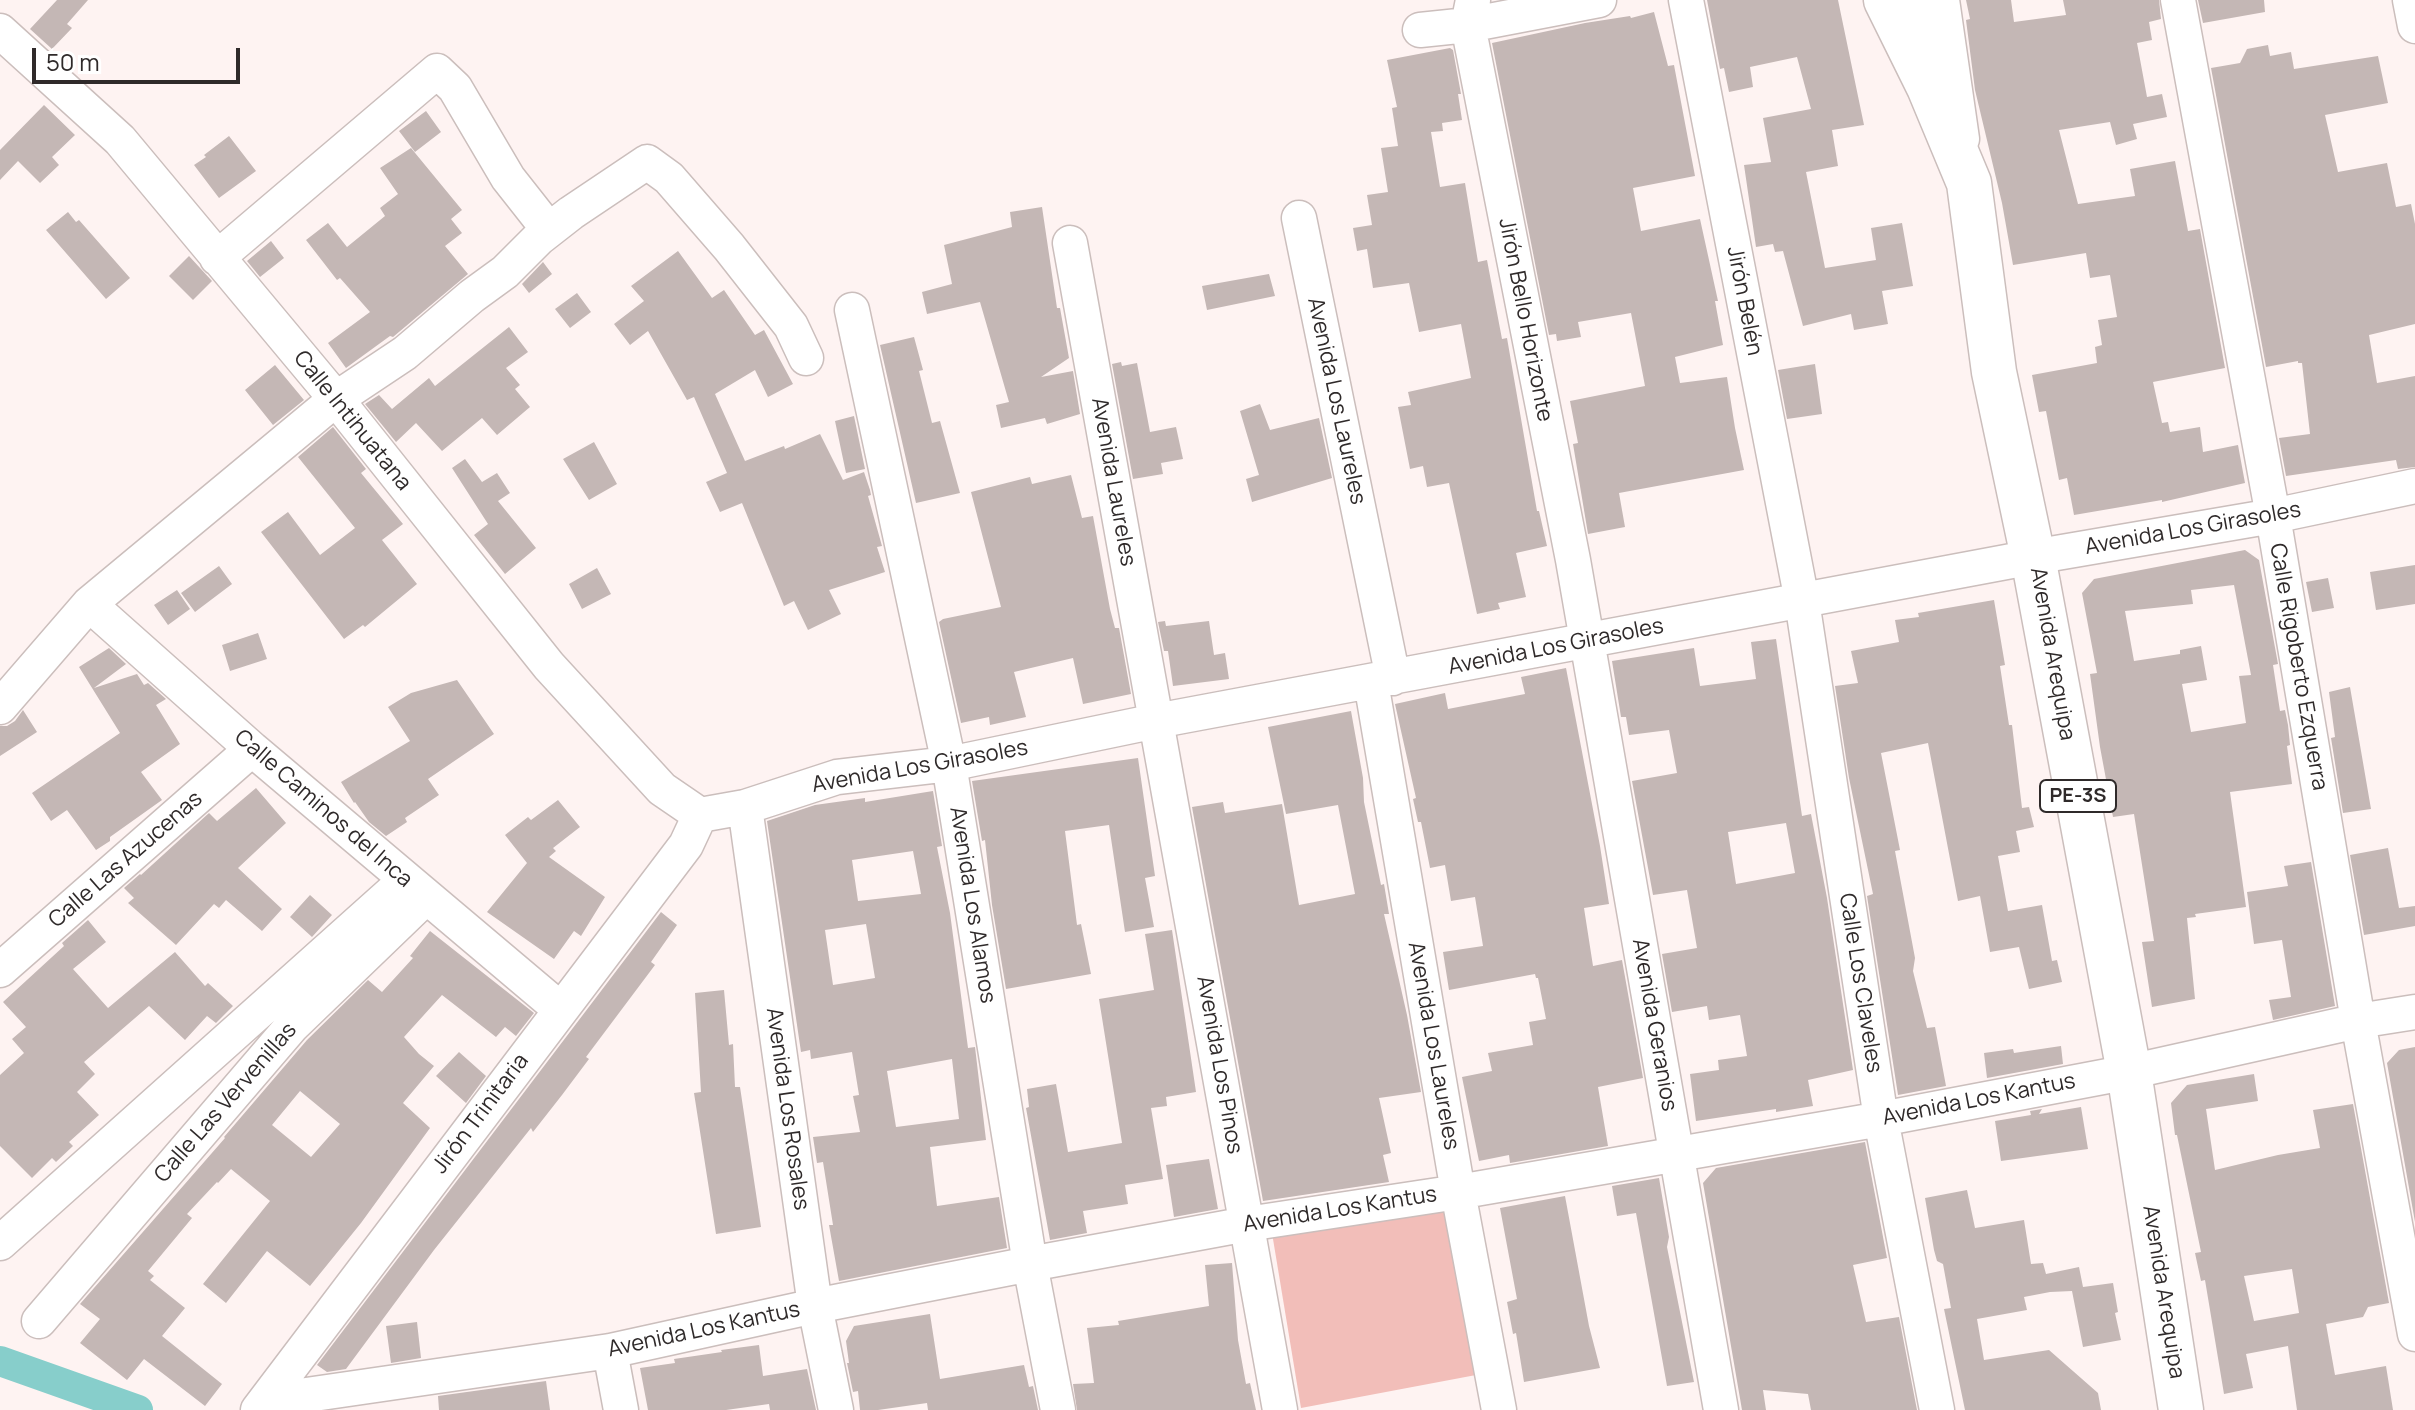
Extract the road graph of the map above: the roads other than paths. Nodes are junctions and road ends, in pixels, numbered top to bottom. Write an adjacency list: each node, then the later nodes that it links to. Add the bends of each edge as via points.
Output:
1 (1599, 0): 8 (street)
2 (1686, 0): 24 (street, Jirón Belén)
3 (1886, 0): 12 (highway, PE-3S)
4 (1918, 0): 12 (street, Avenida Arequipa)
5 (1942, 0): 13 (street, Avenida Arequipa)
6 (2178, 0): 22 (street, Calle Rigoberto Ezquerra)
7 (2410, 0): 9 (street)
8 (1470, 13): 10 (street); 26 (street, Jirón Bello Horizonte)
9 (2415, 26)
10 (1420, 30)
11 (0, 31): 17 (street, Calle Intihuatana, via 120,140)
12 (1929, 87): 13 (highway, Avenida Arequipa / PE-3S)
13 (1969, 183): 23 (highway, Avenida Arequipa / PE-3S, via 1994,372)
14 (1299, 218): 27 (street, Avenida Los Laureles)
15 (549, 230): 17 (street, via 508,178 455,88 437,71); 19 (street, via 647,162 669,178 729,247 791,326); 20 (street, via 405,353)
16 (1070, 243): 29 (street, Avenida Laureles)
17 (217, 258): 20 (street, Calle Intihuatana)
18 (852, 310): 31 (street, Avenida Los Alamos)
19 (806, 358)
20 (336, 399): 25 (street); 33 (street, Calle Intihuatana, via 549,666 662,789)
21 (2415, 486): 22 (street, Avenida Los Girasoles)
22 (2273, 516): 23 (street, Avenida Los Girasoles); 38 (street, Calle Rigoberto Ezquerra)
23 (2033, 557): 24 (street, Avenida Los Girasoles); 39 (highway, Avenida Arequipa / PE-3S)
24 (1802, 601): 26 (street, Avenida Los Girasoles); 40 (street, Calle Los Claveles)
25 (89, 604): 28 (street); 30 (street, Calle Caminos del Inca)
26 (1585, 640): 27 (street, Avenida Los Girasoles); 41 (street, Avenida Geranios)
27 (1382, 680): 29 (street, Avenida Los Girasoles); 42 (street, Avenida Los Laureles)
28 (0, 707)
29 (1156, 721): 31 (street, Avenida Los Girasoles); 43 (street, Avenida Los Pinos)
30 (252, 749): 34 (street, Calle Caminos del Inca); 35 (street, Calle Las Azucenas)
31 (949, 764): 32 (street, Avenida Los Girasoles, via 837,777); 45 (street, Avenida Los Alamos)
32 (745, 807): 33 (street, Avenida Los Girasoles); 46 (street, Avenida Los Rosales)
33 (700, 815): 36 (street, Jirón Trinitaria, via 686,845)
34 (416, 889): 36 (street, Calle Caminos del Inca); 44 (street, Calle Las Vervenillas); 47 (street, Calle Las Vervenillas)
35 (0, 970)
36 (560, 1009): 50 (street, Jirón Trinitaria)
37 (2415, 1012): 38 (street, Avenida Los Kantus)
38 (2358, 1021): 39 (street, Avenida Los Kantus); 48 (street, Calle Rigoberto Ezquerra)
39 (2129, 1072): 40 (street, Avenida Los Kantus); 58 (highway, Avenida Arequipa / PE-3S)
40 (1881, 1119): 41 (street, Avenida Los Kantus); 57 (street, Calle Los Claveles)
41 (1678, 1153): 42 (street, Avenida Los Kantus); 56 (street, Avenida Geranios)
42 (1458, 1192): 43 (street, Avenida Los Kantus); 55 (street, Avenida Los Laureles)
43 (1247, 1224): 45 (street, Avenida Los Kantus); 54 (street, Avenida Los Pinos)
44 (0, 1243)
45 (1030, 1264): 46 (street, Avenida Los Kantus); 53 (street, Avenida Los Alamos)
46 (815, 1306): 49 (street, Avenida Los Kantus); 52 (street, Avenida Los Rosales)
47 (39, 1321)
48 (2415, 1334)
49 (610, 1351): 50 (street, Avenida Los Kantus); 51 (street)
50 (261, 1406)
51 (621, 1410)
52 (836, 1410)
53 (1058, 1410)
54 (1280, 1410)
55 (1499, 1410)
56 (1721, 1410)
57 (1937, 1410)
58 (2181, 1410)

